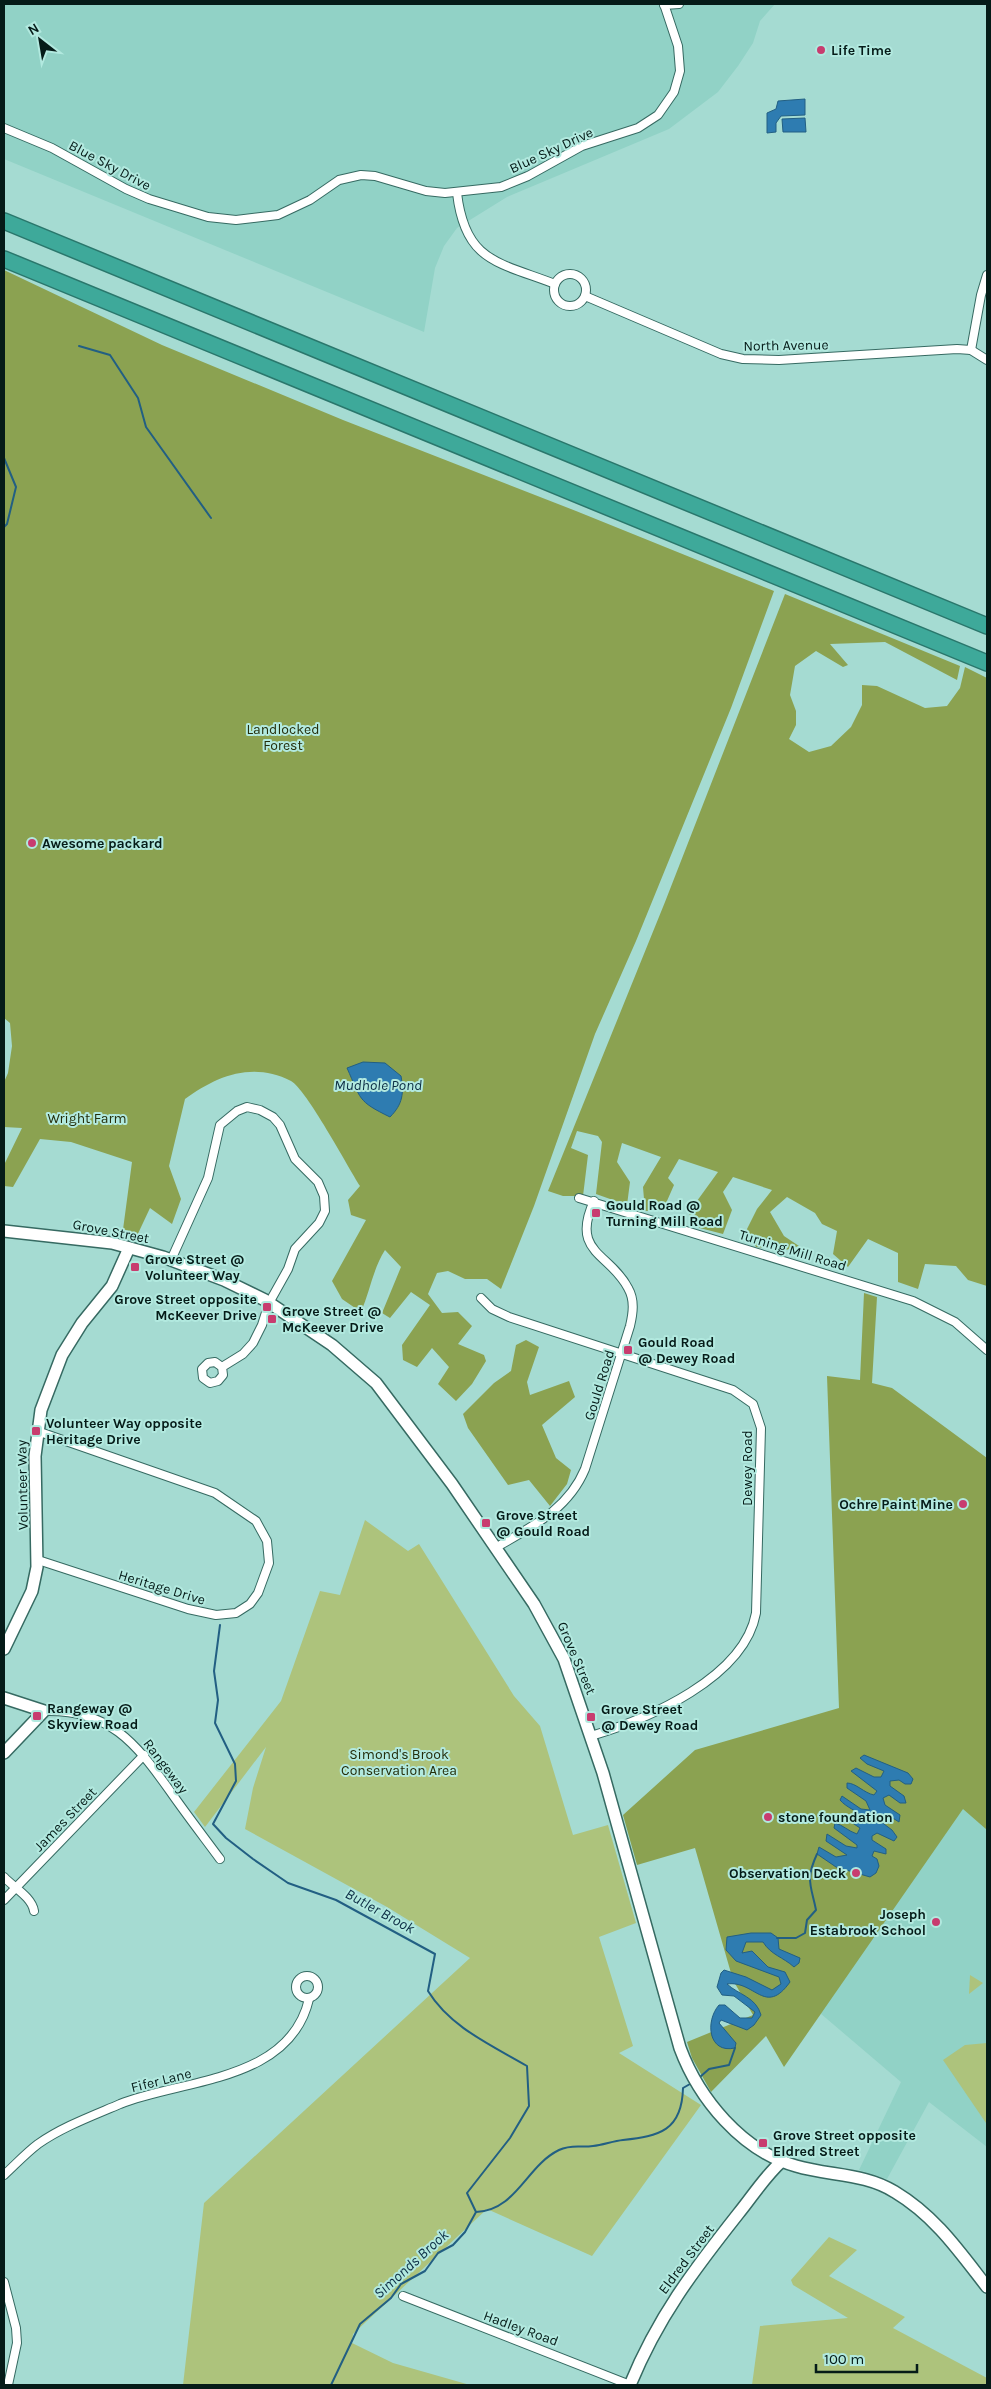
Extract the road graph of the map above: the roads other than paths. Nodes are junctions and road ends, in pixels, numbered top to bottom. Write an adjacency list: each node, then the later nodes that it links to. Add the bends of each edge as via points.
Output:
1 (664, 4): 2 (street, Blue Sky Drive); 4 (street, Blue Sky Drive, via 678,46 680,71 674,92 653,120 582,146 528,176 500,187)
2 (679, 4)
3 (4, 128): 4 (street, Blue Sky Drive, via 58,151 126,189 208,217 236,220 278,215 310,200 338,180 361,175 376,176 426,191)
4 (457, 193): 8 (street, via 463,226 479,250 495,261)
5 (4, 221): 12 (highway)
6 (4, 258): 13 (highway)
7 (987, 275): 10 (street)
8 (556, 284): 9 (street, via 564,275 576,275 585,286); 9 (street, via 556,298 567,306 577,304)
9 (585, 296): 10 (street, North Avenue, via 721,354 743,359)
10 (971, 350): 11 (street)
11 (987, 360)
12 (987, 626)
13 (987, 663)
14 (579, 1198): 15 (street, Turning Mill Road)
15 (594, 1202): 21 (street, Turning Mill Road, via 913,1301 955,1322); 22 (street, Gould Road, via 587,1226 590,1242 599,1257 623,1281 633,1307)
16 (4, 1231): 17 (main road, Grove Street, via 73,1237)
17 (129, 1248): 18 (main road, Grove Street); 24 (main road, Volunteer Way, via 112,1286 62,1355 41,1410)
18 (171, 1260): 20 (main road, Grove Street, via 224,1280); 20 (street, via 208,1178 220,1124 248,1107 260,1110 280,1125 295,1159 318,1182 324,1196 325,1211 319,1223 296,1249)
19 (480, 1298): 22 (street, Dewey Road, via 509,1318)
20 (269, 1303): 23 (street, via 262,1325 249,1348); 25 (main road, Grove Street, via 332,1344 376,1383 452,1484)
21 (987, 1350)
22 (622, 1354): 25 (street, Gould Road, via 576,1488 555,1511); 30 (street, Dewey Road, via 721,1385 753,1404 761,1444 756,1613 748,1639 713,1675 660,1711)
23 (222, 1367)
24 (37, 1431): 26 (main road, Volunteer Way, via 35,1504); 26 (street, Heritage Drive, via 214,1492 256,1521 267,1541 269,1563 258,1593 250,1604 236,1614 225,1616 188,1610)
25 (494, 1548): 30 (main road, Grove Street, via 552,1633 569,1670)
26 (38, 1560): 27 (main road, Volunteer Way, via 32,1591)
27 (4, 1649)
28 (4, 1698): 29 (main road)
29 (44, 1711): 31 (main road); 32 (street, Rangeway, via 94,1717 124,1735)
30 (591, 1736): 39 (main road, Grove Street, via 685,2061 714,2108 748,2140)
31 (4, 1753)
32 (144, 1755): 33 (street, Rangeway); 35 (street, James Street)
33 (220, 1859)
34 (4, 1877): 35 (street)
35 (15, 1888): 36 (street, James Street); 37 (street, via 28,1898)
36 (4, 1900)
37 (34, 1911)
38 (309, 1999): 40 (street, Fifer Lane, via 295,2031 265,2058 209,2081 142,2097 86,2119 37,2145)
39 (782, 2161): 42 (main road, Grove Street, via 852,2176 894,2191 929,2216 948,2235); 45 (main road, Eldred Street, via 671,2302)
40 (4, 2174)
41 (4, 2282): 44 (street, via 17,2343)
42 (987, 2287)
43 (403, 2296): 45 (street, Hadley Road)
44 (8, 2385)
45 (630, 2385)

